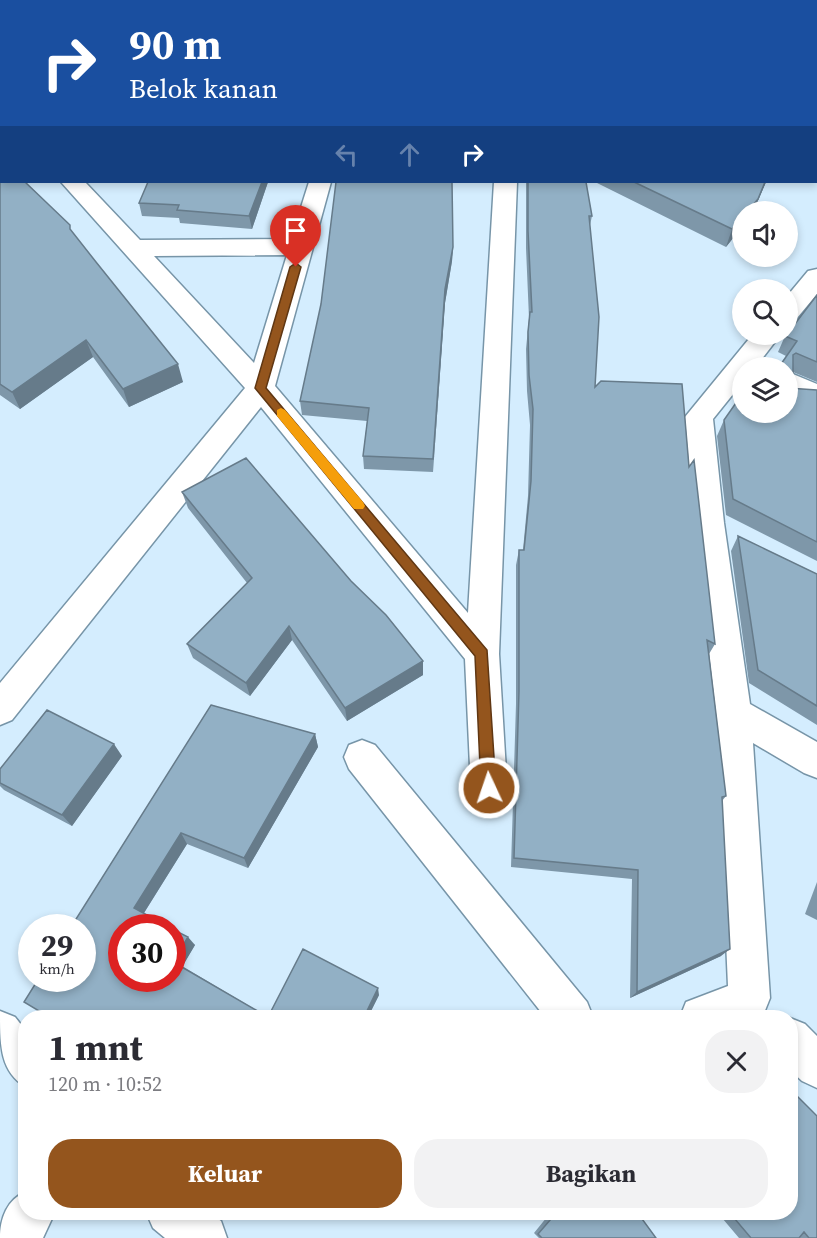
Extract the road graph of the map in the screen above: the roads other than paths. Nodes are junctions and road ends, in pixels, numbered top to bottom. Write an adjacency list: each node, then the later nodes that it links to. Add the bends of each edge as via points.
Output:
1 (74, 183): 5 (street)
2 (320, 183): 4 (street)
3 (506, 183): 14 (street)
4 (302, 246): 5 (street); 10 (street)
5 (134, 248): 10 (street)
6 (817, 277): 7 (street)
7 (798, 300)
8 (732, 383): 12 (street, via 699,417)
9 (798, 386): 11 (street)
10 (261, 388): 14 (street); 15 (street)
11 (817, 395)
12 (709, 523): 13 (street); 16 (street)
13 (739, 538)
14 (482, 654): 19 (street)
15 (0, 709)
16 (734, 713): 18 (street); 20 (street)
17 (362, 757): 21 (street)
18 (817, 761)
19 (489, 788)
20 (759, 1007): 22 (street)
21 (566, 1010)
22 (742, 1010)
23 (0, 1032): 25 (street)
24 (798, 1047): 26 (street)
25 (18, 1056)
26 (817, 1066)
27 (27, 1220): 29 (street)
28 (180, 1220): 30 (street)
29 (16, 1238)
30 (204, 1238)

